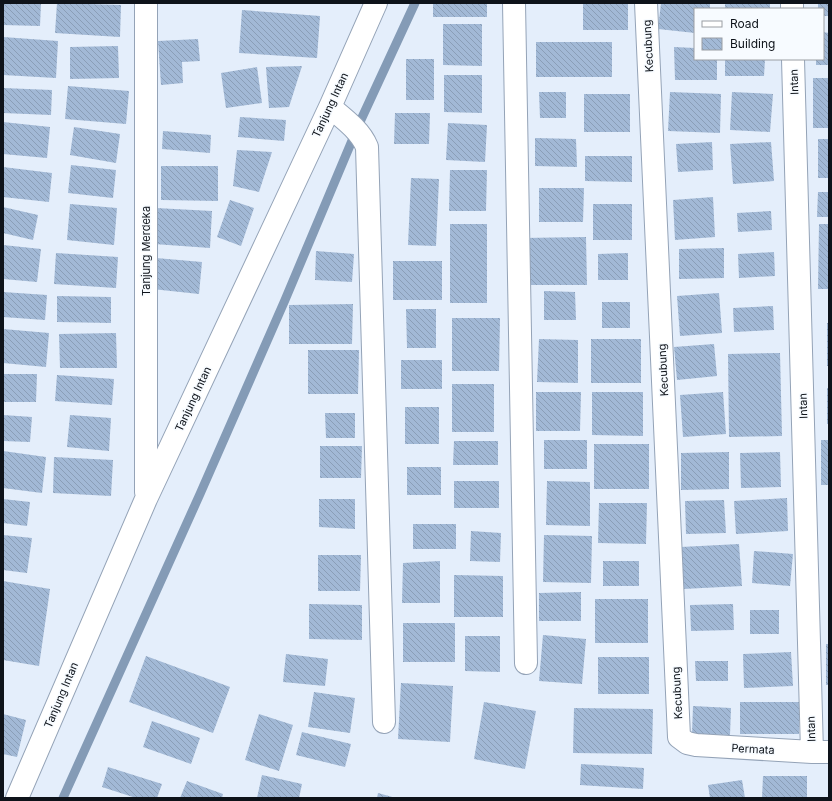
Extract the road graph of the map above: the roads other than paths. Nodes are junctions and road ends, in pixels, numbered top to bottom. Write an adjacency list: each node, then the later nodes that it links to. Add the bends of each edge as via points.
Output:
1 (146, 3): 7 (street, Tanjung Merdeka)
2 (376, 3): 6 (street, Tanjung Intan)
3 (514, 3): 8 (street)
4 (646, 3): 10 (street, Kecubung)
5 (793, 60): 11 (street, Intan)
6 (337, 112): 7 (street, Tanjung Intan); 9 (street, via 364,139 367,147)
7 (146, 499): 12 (street, Tanjung Intan)
8 (526, 664)
9 (384, 722)
10 (679, 737): 11 (street, Permata, via 686,743 696,745)
11 (820, 752)
12 (17, 798)

